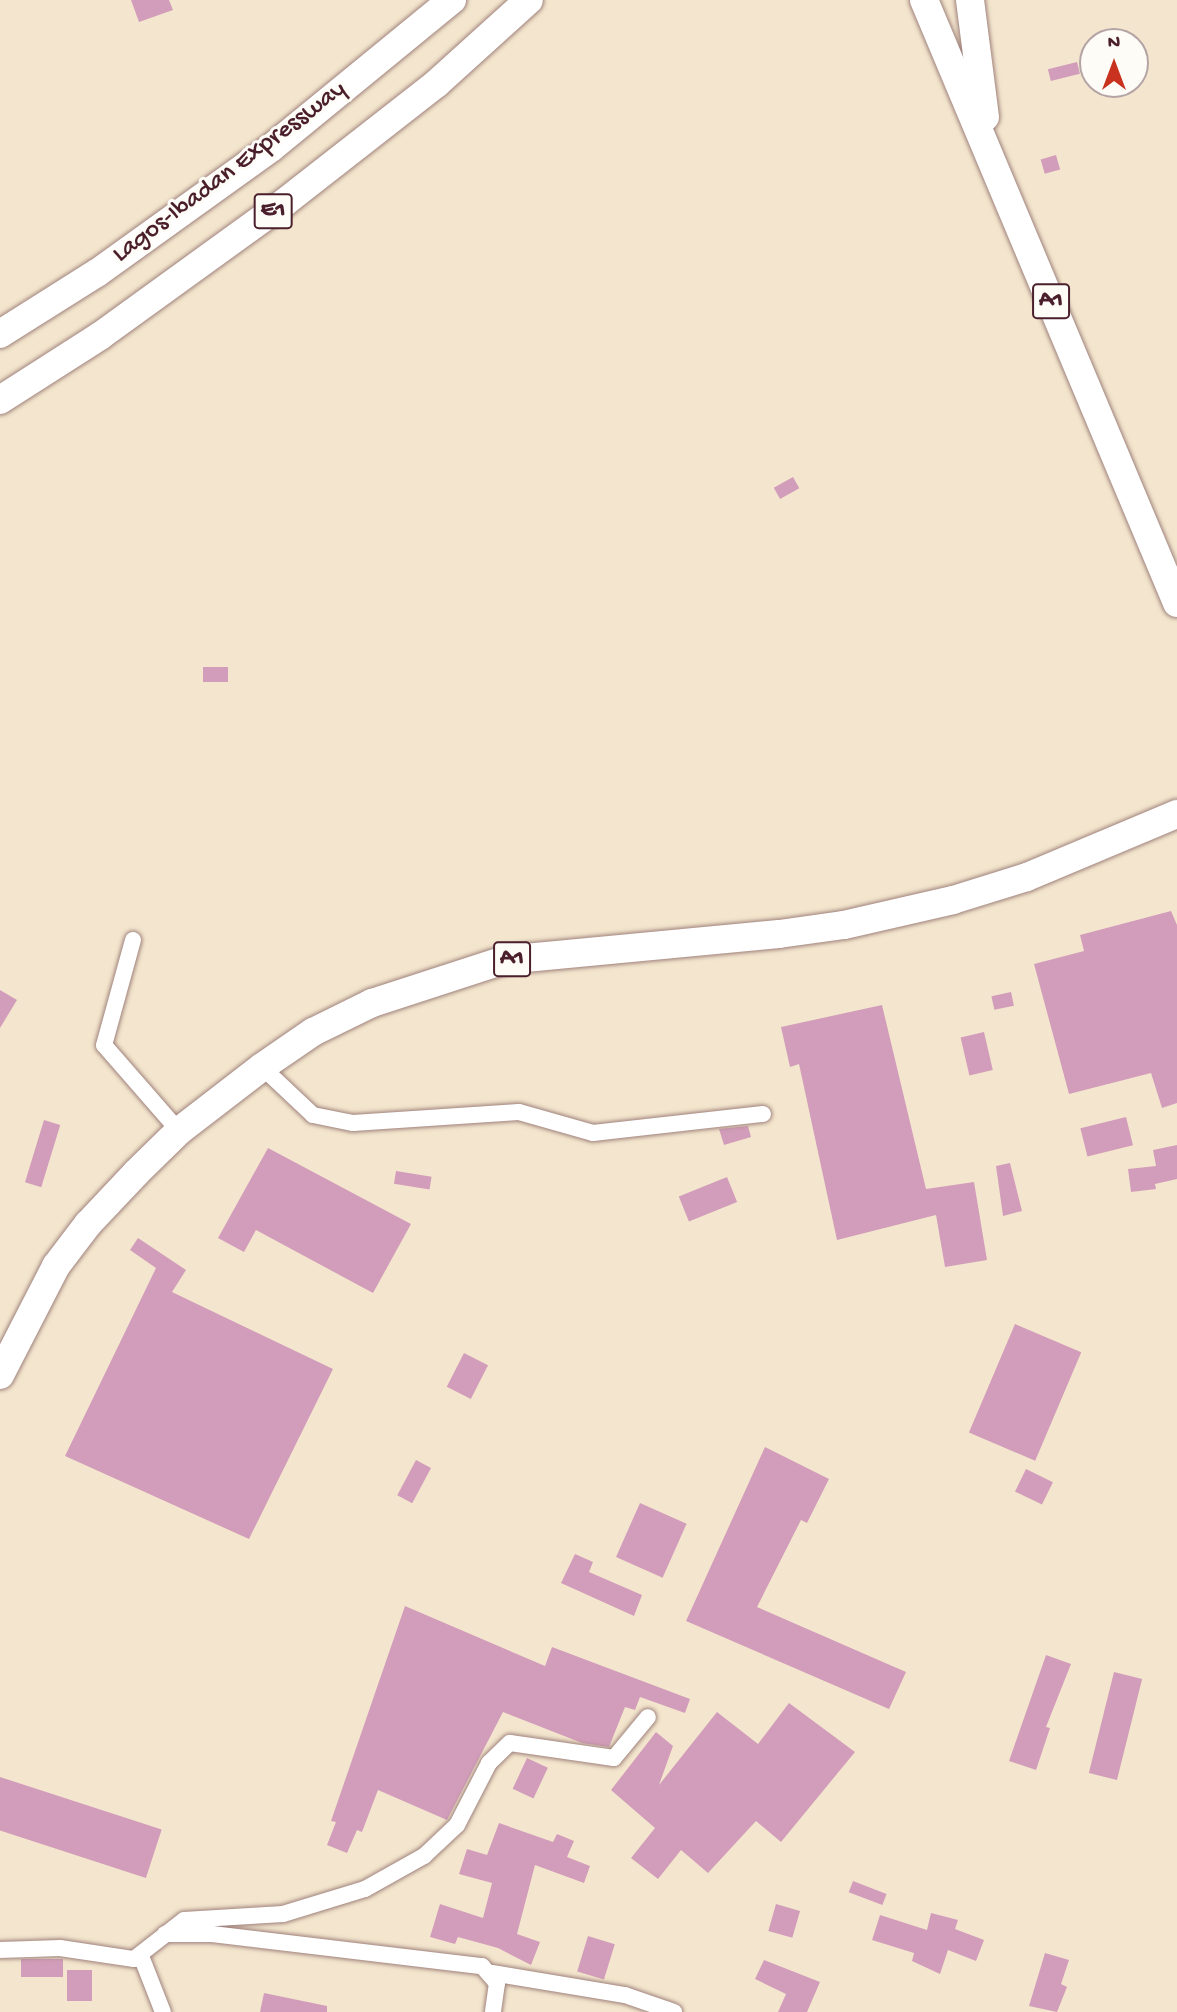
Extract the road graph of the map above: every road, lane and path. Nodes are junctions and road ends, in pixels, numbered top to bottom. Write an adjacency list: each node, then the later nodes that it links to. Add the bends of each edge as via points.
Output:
1 (452, 0): 6 (highway, Lagos-Ibadan Expressway / E1, via 271,148 97,273)
2 (529, 0): 7 (highway, Lagos-Ibadan Expressway / E1, via 436,84 285,202 100,336)
3 (924, 0): 5 (highway, A1)
4 (970, 0): 5 (highway)
5 (993, 161): 8 (highway, A1)
6 (0, 334)
7 (0, 400)
8 (1177, 603)
9 (1177, 814): 11 (highway, A1, via 1027,877 844,925 492,963 372,1003 313,1032)
10 (134, 940): 13 (street, via 104,1045)
11 (262, 1066): 12 (street, via 313,1115 352,1123 519,1111 593,1133); 13 (highway, A1)
12 (763, 1114)
13 (179, 1131): 14 (highway, A1, via 88,1224 56,1266)
14 (0, 1376)
15 (648, 1717): 16 (street, via 611,1759 510,1742 489,1763 457,1825 425,1856 365,1889 283,1914 198,1916)
16 (165, 1934): 18 (street); 19 (street, via 212,1934 482,1966)
17 (0, 1950): 18 (street, via 60,1948 125,1959)
18 (141, 1956): 20 (street)
19 (492, 1973): 21 (street, via 497,1983); 22 (street, via 625,1995)
20 (163, 2012)
21 (494, 2012)
22 (674, 2012)

